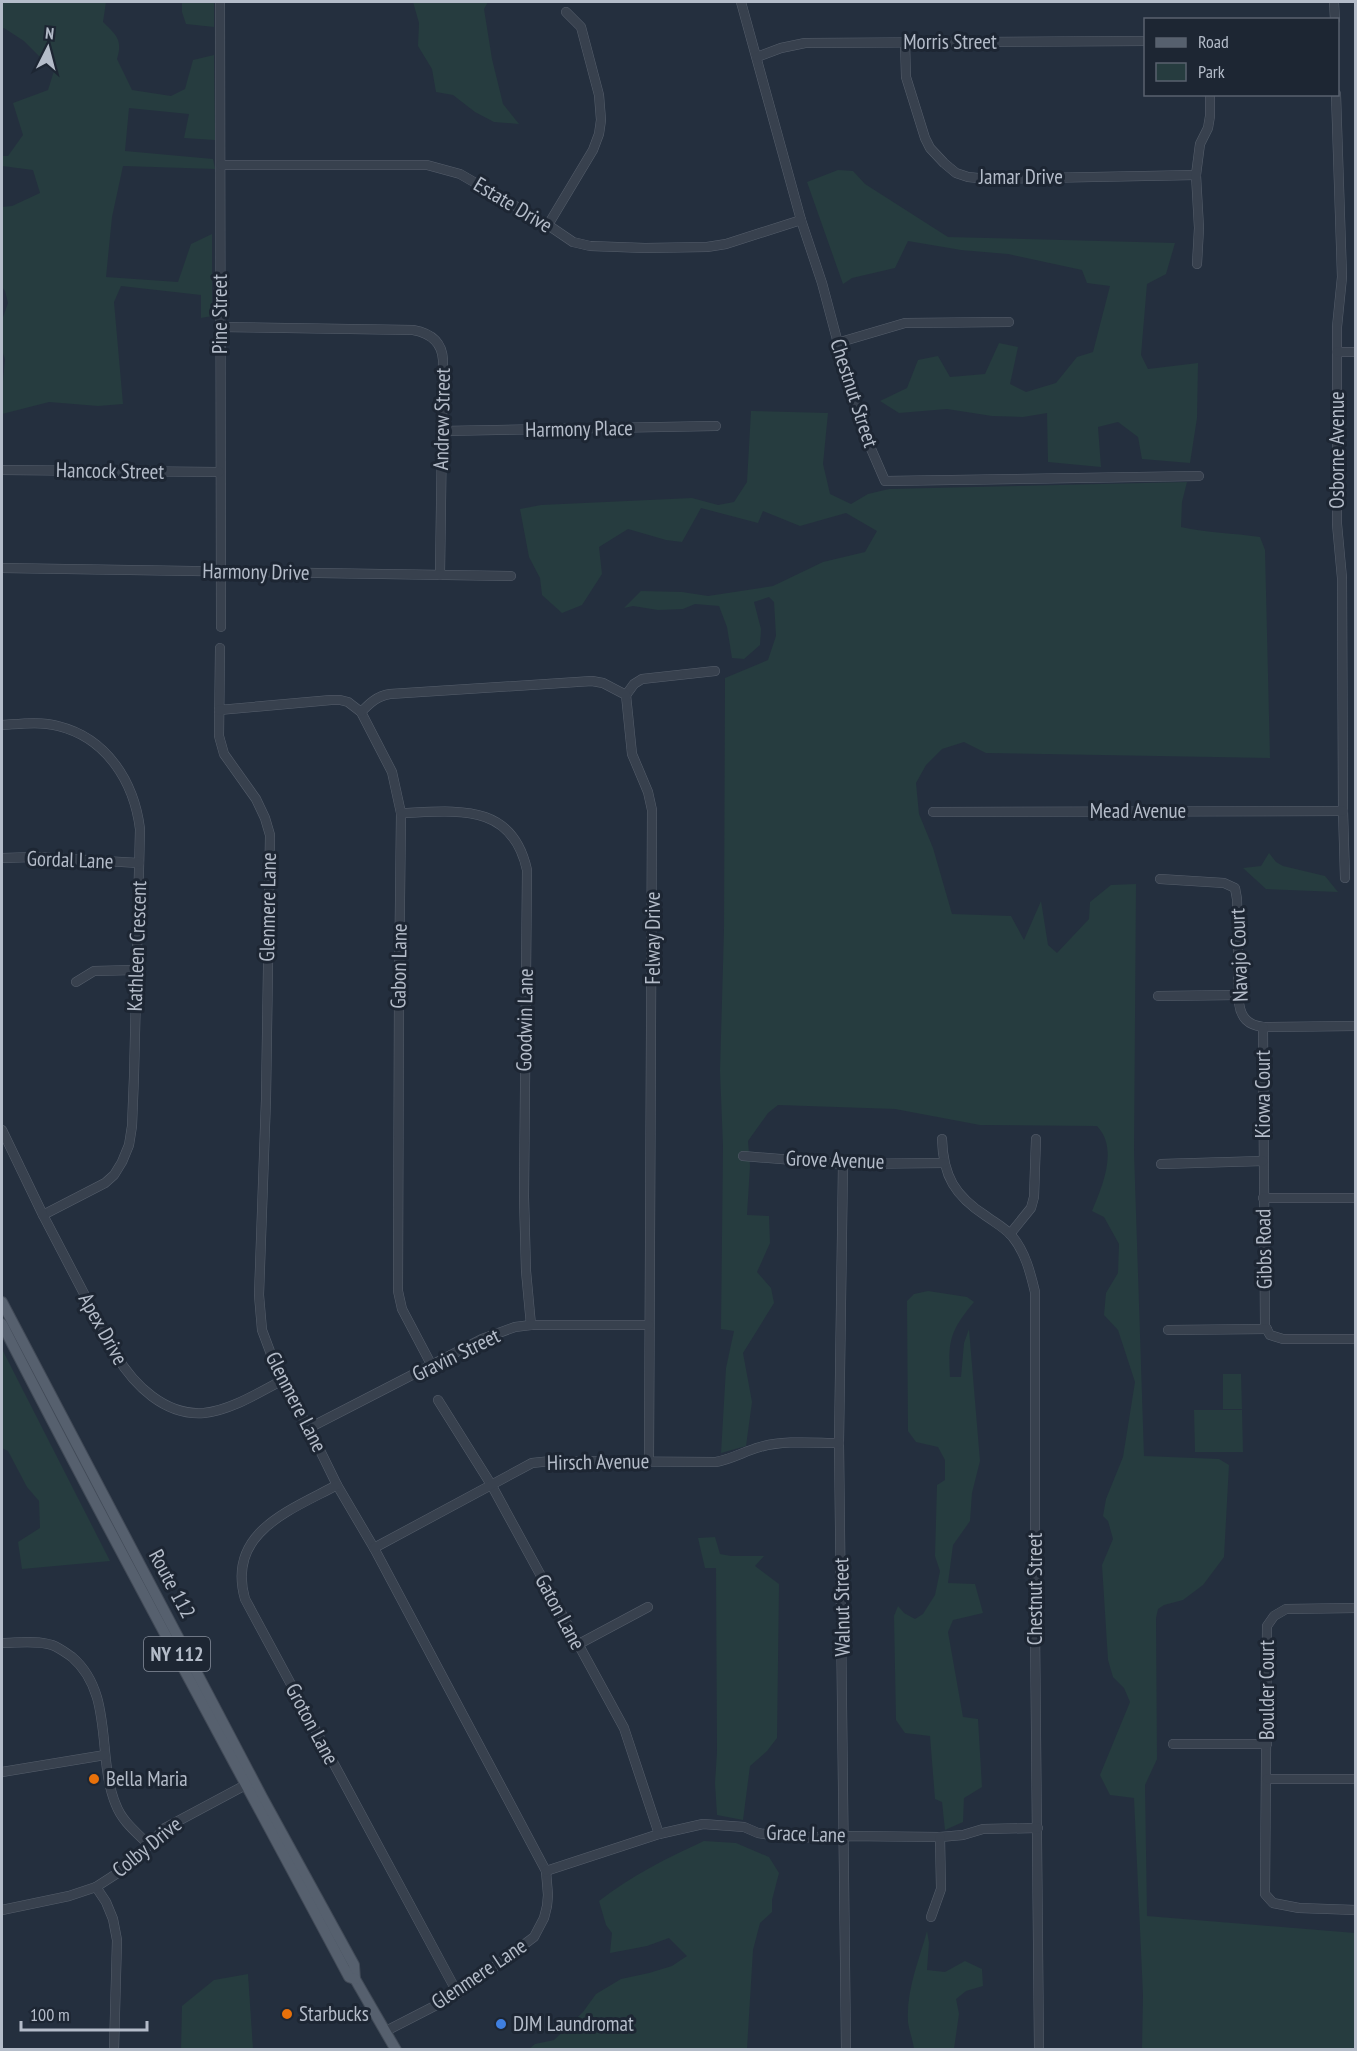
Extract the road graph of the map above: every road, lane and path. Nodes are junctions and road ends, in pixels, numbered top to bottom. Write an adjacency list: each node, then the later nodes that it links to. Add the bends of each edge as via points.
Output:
1 (220, 2): 11 (street, Pine Street)
2 (741, 2): 8 (street, Chestnut Street)
3 (1334, 2): 5 (street)
4 (566, 12): 14 (street, via 581,27 599,95 601,120 593,150)
5 (1335, 18)
6 (1144, 41): 7 (street, Morris Street)
7 (905, 42): 8 (street, Morris Street, via 805,43); 12 (street, Jamar Drive, via 906,77 925,138 936,156 956,173 988,179)
8 (757, 57): 13 (street, Chestnut Street)
9 (1210, 96): 12 (street, via 1208,128 1200,144)
10 (1336, 96): 19 (street, Osborne Avenue, via 1342,277)
11 (221, 165): 14 (street, Estate Drive, via 427,165 460,174); 17 (street, Pine Street)
12 (1196, 176): 15 (street)
13 (801, 220): 14 (street, Estate Drive, via 726,244 655,248 590,246 573,242); 18 (street, Chestnut Street)
14 (548, 225)
15 (1197, 264)
16 (1009, 322): 18 (street, via 905,323)
17 (219, 327): 22 (street, Andrew Street, via 413,330 428,334 438,343 442,355); 24 (street, Pine Street)
18 (837, 343): 25 (street, Chestnut Street, via 862,428 885,480)
19 (1337, 352): 20 (street); 37 (street, Osborne Avenue)
20 (1356, 352)
21 (716, 426): 22 (street, Harmony Place)
22 (442, 431): 28 (street, Andrew Street)
23 (2, 470): 24 (street, Hancock Street)
24 (219, 472): 27 (street, Pine Street)
25 (1199, 476)
26 (2, 568): 27 (street, Harmony Drive)
27 (220, 571): 28 (street, Harmony Drive); 30 (street, Pine Street)
28 (440, 575): 29 (street, Harmony Drive)
29 (511, 576)
30 (221, 627)
31 (220, 648): 34 (street, Glenmere Lane)
32 (715, 671): 33 (street, via 642,679)
33 (626, 695): 35 (street, via 592,681 381,695); 65 (street, Felway Drive, via 632,754 652,810)
34 (219, 710): 35 (street, via 340,699); 70 (street, Glenmere Lane, via 224,754 256,799 270,836 259,1295 262,1330)
35 (361, 712): 39 (street, Gabon Lane, via 392,772)
36 (2, 725): 41 (street, Kathleen Crescent, via 58,726 73,731 113,760 137,807)
37 (1342, 811): 38 (street, Mead Avenue); 42 (street, Osborne Avenue)
38 (933, 812)
39 (401, 813): 64 (street, Goodwin Lane, via 461,811 482,815 509,832 524,858 524,1197); 69 (street, Gabon Lane, via 398,1291 402,1309)
40 (2, 858): 41 (street, Gordal Lane)
41 (139, 863): 44 (street, Kathleen Crescent)
42 (1345, 878)
43 (1160, 879): 46 (street, Navajo Court, via 1224,882 1235,888)
44 (135, 970): 45 (street, via 94,971); 60 (street, Kathleen Crescent, via 129,1145 114,1175 105,1183)
45 (76, 982)
46 (1239, 995): 47 (street); 49 (street, Navajo Court, via 1240,1011 1250,1023)
47 (1158, 996)
48 (1356, 1026): 49 (street)
49 (1263, 1027): 54 (street, Kiowa Court)
50 (2, 1130): 60 (street, Apex Drive)
51 (942, 1139): 55 (street, Chestnut Street)
52 (1036, 1139): 61 (street, via 1034,1197)
53 (743, 1156): 56 (street, Grove Avenue)
54 (1263, 1161): 57 (street); 59 (street, Gibbs Road)
55 (944, 1162): 56 (street, Grove Avenue); 61 (street, Chestnut Street, via 960,1196)
56 (843, 1164): 73 (street, Walnut Street)
57 (1161, 1164)
58 (1356, 1197): 59 (street)
59 (1263, 1198): 67 (street, Gibbs Road, via 1264,1326)
60 (43, 1215): 70 (street, Apex Drive, via 116,1355 128,1374 151,1396 176,1408 204,1413 247,1399)
61 (1010, 1234): 89 (street, Chestnut Street, via 1024,1254 1035,1292)
62 (2, 1302): 88 (main road, Route 112 / NY 112)
63 (2, 1324): 88 (main road, Route 112 / NY 112)
64 (531, 1325): 65 (street, Gravin Street); 69 (street, Gravin Street, via 482,1339)
65 (649, 1325): 74 (street, Felway Drive)
66 (1168, 1330): 67 (street)
67 (1268, 1332): 68 (street, via 1283,1339)
68 (1356, 1339)
69 (432, 1366): 72 (street, Gravin Street)
70 (281, 1382): 72 (street, Glenmere Lane)
71 (438, 1400): 76 (street, Gaton Lane)
72 (309, 1428): 75 (street, Glenmere Lane)
73 (839, 1443): 74 (street, Hirsch Avenue, via 775,1444 716,1462); 91 (street, Walnut Street)
74 (649, 1461): 76 (street, Hirsch Avenue, via 532,1463)
75 (337, 1485): 77 (street, Glenmere Lane); 99 (street, Groton Lane, via 258,1532 245,1555 242,1590)
76 (492, 1486): 77 (street, Hirsch Avenue); 81 (street, Gaton Lane)
77 (375, 1548): 94 (street, Glenmere Lane)
78 (648, 1606): 81 (street)
79 (1356, 1608): 83 (street, Boulder Court, via 1286,1609 1271,1619 1267,1631)
80 (2, 1643): 84 (street, via 52,1645 79,1663 95,1689)
81 (577, 1645): 90 (street, Gaton Lane, via 624,1728)
82 (1173, 1744): 83 (street)
83 (1267, 1744): 86 (street, Boulder Court)
84 (105, 1755): 85 (street); 93 (street, via 116,1804)
85 (2, 1772)
86 (1267, 1779): 87 (street); 97 (street, Boulder Court, via 1265,1894 1273,1903 1299,1908)
87 (1356, 1779)
88 (250, 1783): 93 (street, Colby Drive, via 178,1820); 100 (main road, Route 112 / NY 112, via 349,1977 355,1979)
89 (1038, 1828): 92 (street, Grace Lane, via 982,1829); 104 (street, Chestnut Street)
90 (659, 1834): 91 (street, Grace Lane, via 716,1824 790,1838); 94 (street, Grace Lane)
91 (844, 1836): 92 (street, Grace Lane); 103 (street, Walnut Street)
92 (940, 1837): 98 (street, via 940,1889)
93 (148, 1844): 95 (street, Colby Drive, via 130,1864)
94 (546, 1871): 99 (street, Glenmere Lane, via 547,1906 534,1937)
95 (96, 1887): 96 (street, Colby Drive); 101 (street, via 113,1920 117,1940)
96 (2, 1910)
97 (1356, 1910)
98 (932, 1917)
99 (458, 1994): 100 (street, Glenmere Lane)
100 (386, 2031): 102 (main road, Route 112 / NY 112)
101 (114, 2049)
102 (396, 2049)
103 (846, 2049)
104 (1039, 2049)

